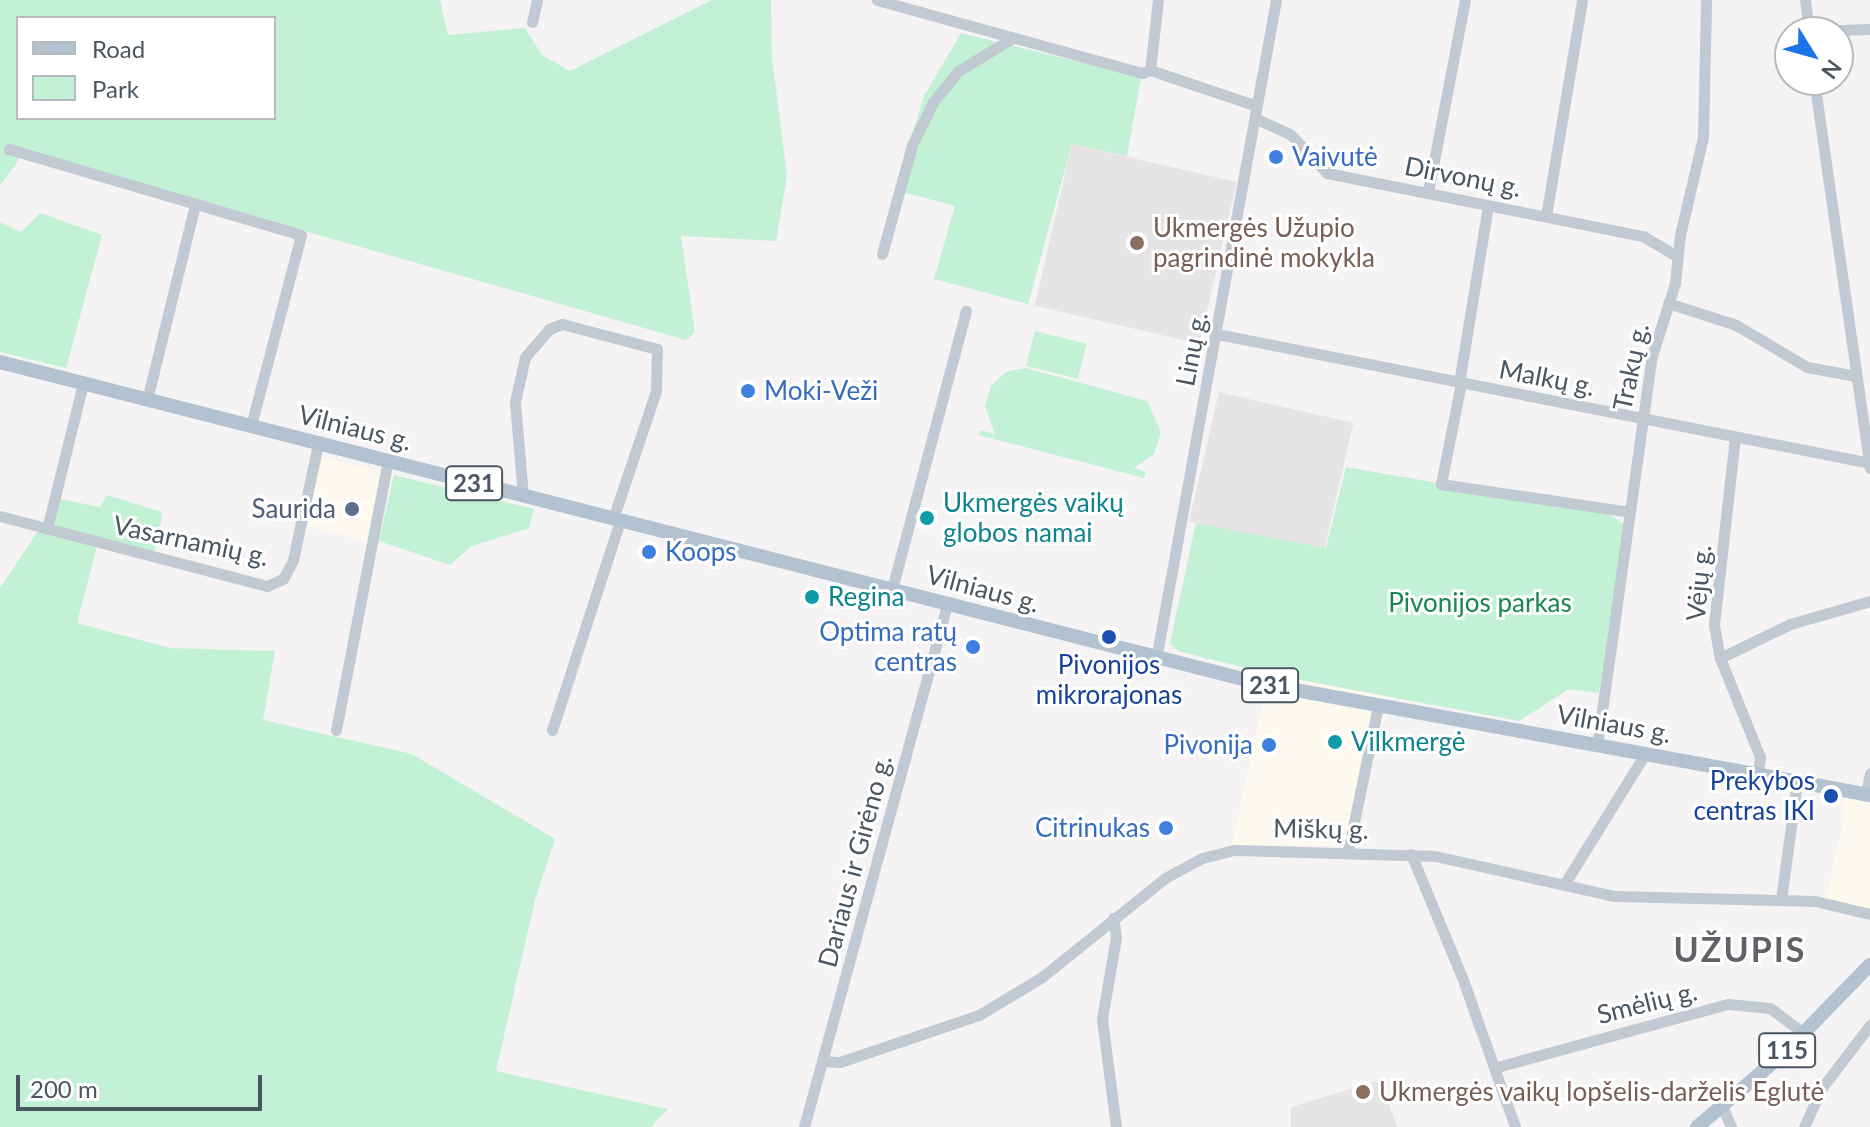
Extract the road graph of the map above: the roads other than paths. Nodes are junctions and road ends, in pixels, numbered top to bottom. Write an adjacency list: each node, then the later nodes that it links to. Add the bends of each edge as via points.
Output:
1 (537, 0): 8 (street)
2 (877, 0): 9 (street, Dirvonų g.)
3 (1158, 0): 10 (street)
4 (1276, 0): 12 (street, Linų g.)
5 (1465, 0): 14 (street)
6 (1582, 0): 17 (street)
7 (1706, 0): 19 (street, Trakų g., via 1703,137)
8 (532, 22)
9 (1013, 38): 10 (street, Dirvonų g., via 1142,73); 18 (street, via 958,71 933,102 912,145)
10 (1150, 70): 12 (street, Dirvonų g.)
11 (1816, 96): 24 (street)
12 (1256, 112): 14 (street, Dirvonų g., via 1290,134 1327,173); 22 (street, Linų g.)
13 (9, 149): 15 (street)
14 (1428, 192): 16 (street, Dirvonų g.)
15 (195, 205): 27 (street); 29 (street, via 301,235)
16 (1488, 206): 17 (street, Dirvonų g.); 26 (street)
17 (1546, 216): 19 (street, Dirvonų g., via 1643,236)
18 (882, 254)
19 (1676, 256): 20 (street, Trakų g.)
20 (1668, 303): 24 (street, via 1736,325 1807,367); 28 (street, Trakų g.)
21 (966, 311): 39 (street)
22 (1217, 334): 26 (street, Malkų g.); 43 (street, Linų g.)
23 (0, 362): 25 (main road, Vilniaus g. / 231)
24 (1856, 376): 33 (street)
25 (83, 383): 27 (main road, Vilniaus g. / 231); 38 (street)
26 (1460, 383): 28 (street, Malkų g.); 35 (street, via 1441,484)
27 (147, 400): 29 (main road, Vilniaus g. / 231)
28 (1642, 420): 30 (street, Malkų g.); 35 (street, Trakų g.)
29 (251, 426): 31 (main road, Vilniaus g. / 231)
30 (1735, 437): 33 (street, Malkų g.); 42 (street, Vėjų g., via 1715,611)
31 (318, 444): 32 (main road, Vilniaus g. / 231); 38 (street, Vasarnamių g., via 293,560 283,579 267,586)
32 (388, 461): 34 (main road, Vilniaus g. / 231); 45 (street)
33 (1870, 465)
34 (523, 496): 37 (main road, Vilniaus g. / 231); 37 (street, via 515,402 525,357 549,329 562,324 657,349 656,391)
35 (1630, 512): 47 (street, Trakų g.)
36 (0, 516): 38 (street, Vasarnamių g.)
37 (616, 520): 39 (main road, Vilniaus g. / 231); 46 (street)
38 (47, 529)
39 (892, 589): 41 (main road, Vilniaus g. / 231)
40 (1870, 601): 42 (street, via 1790,624)
41 (947, 605): 43 (main road, Vilniaus g. / 231); 62 (street, Dariaus ir Girėno g.)
42 (1720, 658): 49 (street, Vėjų g., via 1754,736)
43 (1156, 659): 44 (main road, Vilniaus g. / 231)
44 (1378, 706): 47 (main road, Vilniaus g. / 231); 53 (street)
45 (336, 730)
46 (552, 730)
47 (1597, 746): 48 (main road, Vilniaus g. / 231)
48 (1645, 754): 49 (main road, Vilniaus g. / 231); 55 (street)
49 (1758, 773): 51 (main road, Vilniaus g. / 231)
50 (1870, 773): 52 (street)
51 (1797, 781): 52 (main road, Vilniaus g. / 231); 56 (street)
52 (1868, 795)
53 (1348, 851): 54 (street, Miškų g.); 58 (street, Miškų g., via 1235,850 1202,858)
54 (1411, 854): 55 (street, Miškų g.); 63 (street)
55 (1565, 883): 56 (street, Miškų g., via 1614,896 1666,901)
56 (1781, 900): 57 (street, Miškų g.)
57 (1870, 914)
58 (1113, 918): 62 (street, Miškų g., via 1032,984 979,1015 840,1062); 66 (street, via 1116,937 1102,1019)
59 (1870, 965): 61 (main road, 115)
60 (1870, 1025): 70 (street, via 1821,1089)
61 (1803, 1033): 63 (street, Smėlių g., via 1770,1008 1728,1004); 64 (main road, 115)
62 (824, 1061): 65 (street, Dariaus ir Girėno g.)
63 (1497, 1067): 67 (street)
64 (1723, 1108): 68 (main road, 115); 69 (street)
65 (804, 1127)
66 (1116, 1127)
67 (1515, 1127)
68 (1697, 1127)
69 (1731, 1127)
70 (1804, 1127)

